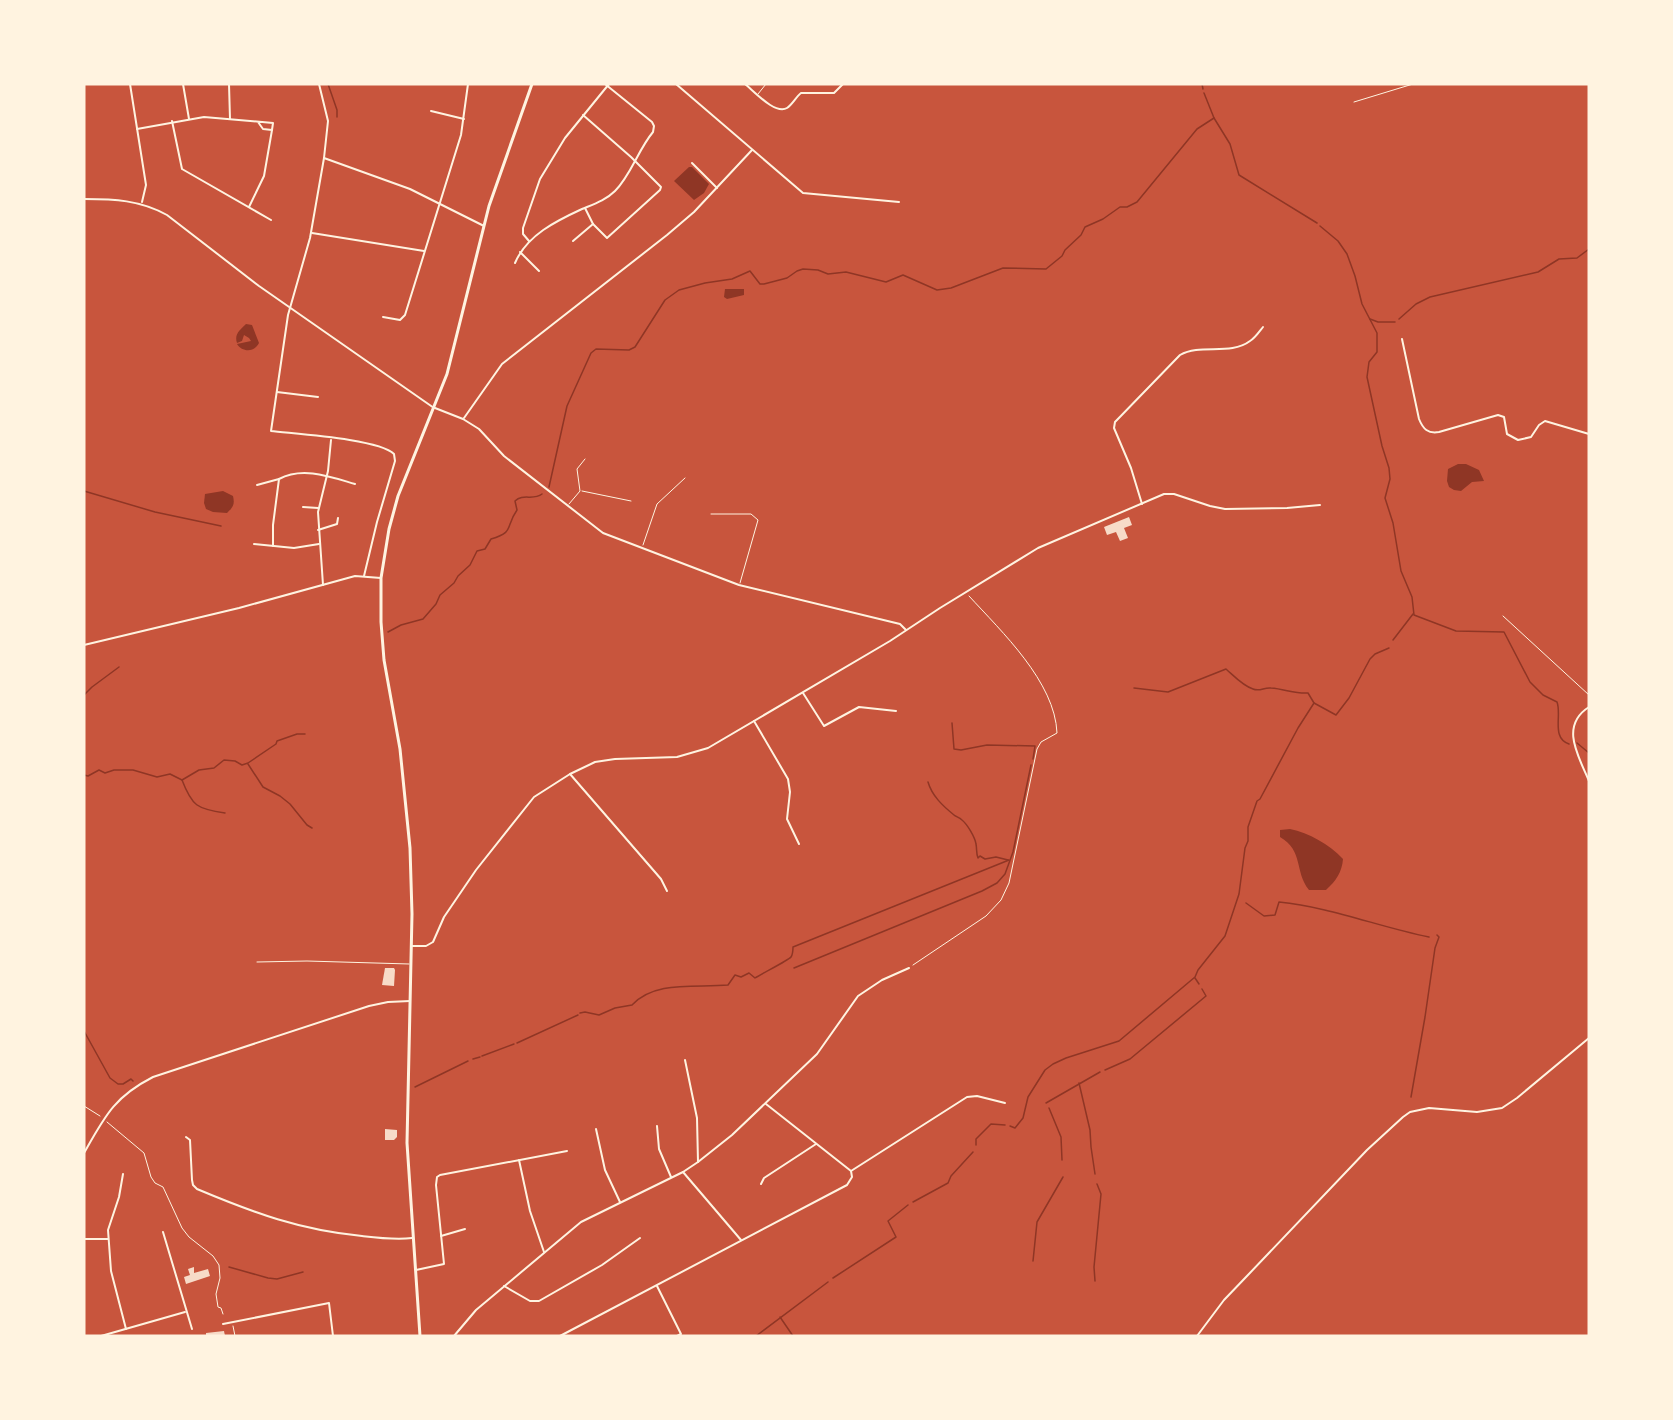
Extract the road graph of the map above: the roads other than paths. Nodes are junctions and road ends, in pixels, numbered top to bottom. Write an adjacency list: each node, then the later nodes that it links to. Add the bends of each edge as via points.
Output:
1 (130, 84): 22 (street)
2 (183, 84): 17 (street)
3 (229, 84): 18 (street)
4 (319, 84): 25 (street, via 328,121)
5 (468, 84): 19 (street)
6 (531, 84): 37 (main road)
7 (676, 84): 24 (street)
8 (745, 84): 13 (street)
9 (766, 84): 13 (lane)
10 (843, 84): 13 (street, via 833,93 801,93 783,109 771,107)
11 (1413, 84): 14 (lane)
12 (607, 85): 16 (street); 26 (street, via 654,126)
13 (757, 94)
14 (1354, 102)
15 (431, 111): 19 (street)
16 (583, 115): 26 (street); 39 (street, via 537,183 523,228)
17 (189, 119): 18 (street); 20 (street)
18 (230, 119): 21 (street)
19 (464, 119): 32 (street)
20 (172, 122): 22 (street); 33 (street, via 182,169)
21 (258, 122): 23 (street, via 263,129); 23 (street, via 273,123)
22 (137, 129): 31 (street, via 146,185)
23 (272, 130): 33 (street, via 264,176)
24 (752, 150): 28 (street); 30 (street, via 803,193)
25 (324, 158): 32 (street, via 400,185); 38 (street)
26 (635, 161): 34 (street, via 615,191); 36 (street, via 660,184 660,190 610,236 603,236)
27 (692, 163): 28 (street)
28 (717, 188): 52 (street, via 667,235 502,364)
29 (84, 199): 31 (street)
30 (899, 202)
31 (142, 203): 45 (street, via 175,220)
32 (439, 204): 37 (street); 41 (street)
33 (249, 207): 35 (street)
34 (585, 208): 36 (street); 39 (street)
35 (271, 220)
36 (593, 224): 40 (street)
37 (484, 226): 51 (main road, via 459,334)
38 (311, 232): 41 (street); 45 (street)
39 (529, 241): 42 (street)
40 (573, 242)
41 (424, 251): 46 (street, via 404,317 396,321)
42 (519, 252): 43 (street); 44 (street)
43 (515, 262)
44 (539, 271)
45 (290, 308): 49 (street); 51 (street)
46 (383, 317)
47 (1263, 327): 63 (street, via 1244,345 1180,355 1115,422)
48 (1402, 339): 53 (street, via 1419,419 1425,430 1439,432 1498,415 1504,417 1507,434 1518,440 1531,437 1545,421)
49 (277, 392): 50 (street); 54 (street, via 271,431)
50 (318, 397)
51 (434, 408): 52 (street); 76 (main road, via 398,496)
52 (463, 419): 65 (street)
53 (1589, 434)
54 (332, 438): 56 (street); 75 (street, via 375,445 391,451 395,457)
55 (585, 459): 61 (lane, via 577,469)
56 (327, 476): 58 (street, via 296,473); 59 (street); 67 (street)
57 (685, 478): 74 (lane, via 657,504)
58 (279, 479): 60 (street); 73 (street)
59 (355, 484)
60 (257, 485)
61 (580, 491): 62 (lane); 65 (lane)
62 (631, 501)
63 (1142, 504): 64 (street, via 1169,494 1225,509); 80 (street, via 1046,543)
64 (1320, 505)
65 (567, 506): 74 (street, via 600,531)
66 (303, 507): 67 (street)
67 (318, 508): 70 (street)
68 (711, 514): 78 (lane, via 751,514 758,520)
69 (338, 518): 70 (street, via 337,524)
70 (318, 530): 72 (street)
71 (254, 544): 73 (street)
72 (319, 544): 73 (street); 77 (street)
73 (273, 546)
74 (642, 548): 78 (street)
75 (364, 576): 76 (street); 77 (street)
76 (381, 578): 91 (main road, via 384,660 409,823)
77 (323, 585): 81 (street)
78 (739, 585): 80 (street, via 900,624)
79 (1503, 616): 83 (lane)
80 (906, 630): 82 (street)
81 (84, 645)
82 (802, 692): 85 (street, via 824,726 859,707); 86 (street)
83 (1589, 695)
84 (1589, 707): 88 (street, via 1579,716 1572,734)
85 (896, 711)
86 (754, 721): 87 (street, via 692,754 663,759 604,760); 89 (street, via 788,779 788,823)
87 (570, 774): 90 (street, via 661,879); 91 (street, via 534,797 522,810 461,891 433,942)
88 (1589, 781)
89 (799, 844)
90 (667, 891)
91 (411, 946): 93 (main road)
92 (257, 962): 93 (lane)
93 (411, 964): 95 (main road)
94 (909, 968): 99 (street, via 858,996 817,1054)
95 (410, 1001): 105 (street, via 369,1006 153,1077 120,1097); 117 (main road, via 407,1143)
96 (1589, 1038): 136 (street, via 1502,1108 1477,1112 1430,1108 1403,1117 1224,1300)
97 (685, 1060): 107 (street, via 697,1118)
98 (1005, 1103): 108 (street, via 967,1096)
99 (765, 1104): 103 (street); 107 (street)
100 (657, 1126): 111 (street, via 659,1149)
101 (596, 1129): 113 (street, via 605,1170)
102 (186, 1137): 117 (street, via 190,1140 192,1180 197,1189 286,1223 349,1235)
103 (816, 1144): 108 (street); 112 (street, via 764,1178)
104 (567, 1151): 106 (street)
105 (84, 1153)
106 (519, 1160): 116 (street, via 437,1177); 122 (street)
107 (698, 1162): 109 (street)
108 (851, 1171): 121 (street, via 847,1185)
109 (683, 1172): 111 (street); 121 (street)
110 (123, 1174): 120 (street)
111 (671, 1178): 113 (street)
112 (761, 1184)
113 (620, 1202): 122 (street, via 581,1222)
114 (465, 1229): 116 (street)
115 (163, 1232): 126 (street)
116 (441, 1236): 123 (street, via 444,1264)
117 (413, 1238): 123 (main road)
118 (640, 1238): 124 (street, via 539,1301 530,1301)
119 (84, 1239): 120 (street)
120 (108, 1239): 128 (street, via 111,1271)
121 (741, 1240): 125 (street)
122 (544, 1252): 124 (street)
123 (416, 1270): 132 (main road)
124 (504, 1286): 133 (street)
125 (657, 1286): 134 (street); 135 (street, via 681,1334)
126 (186, 1311): 128 (street); 129 (street)
127 (223, 1324): 131 (street, via 329,1303)
128 (126, 1329): 130 (street)
129 (192, 1329)
130 (101, 1336)
131 (333, 1336)
132 (420, 1336)
133 (454, 1336)
134 (560, 1336)
135 (677, 1336)
136 (1197, 1336)

